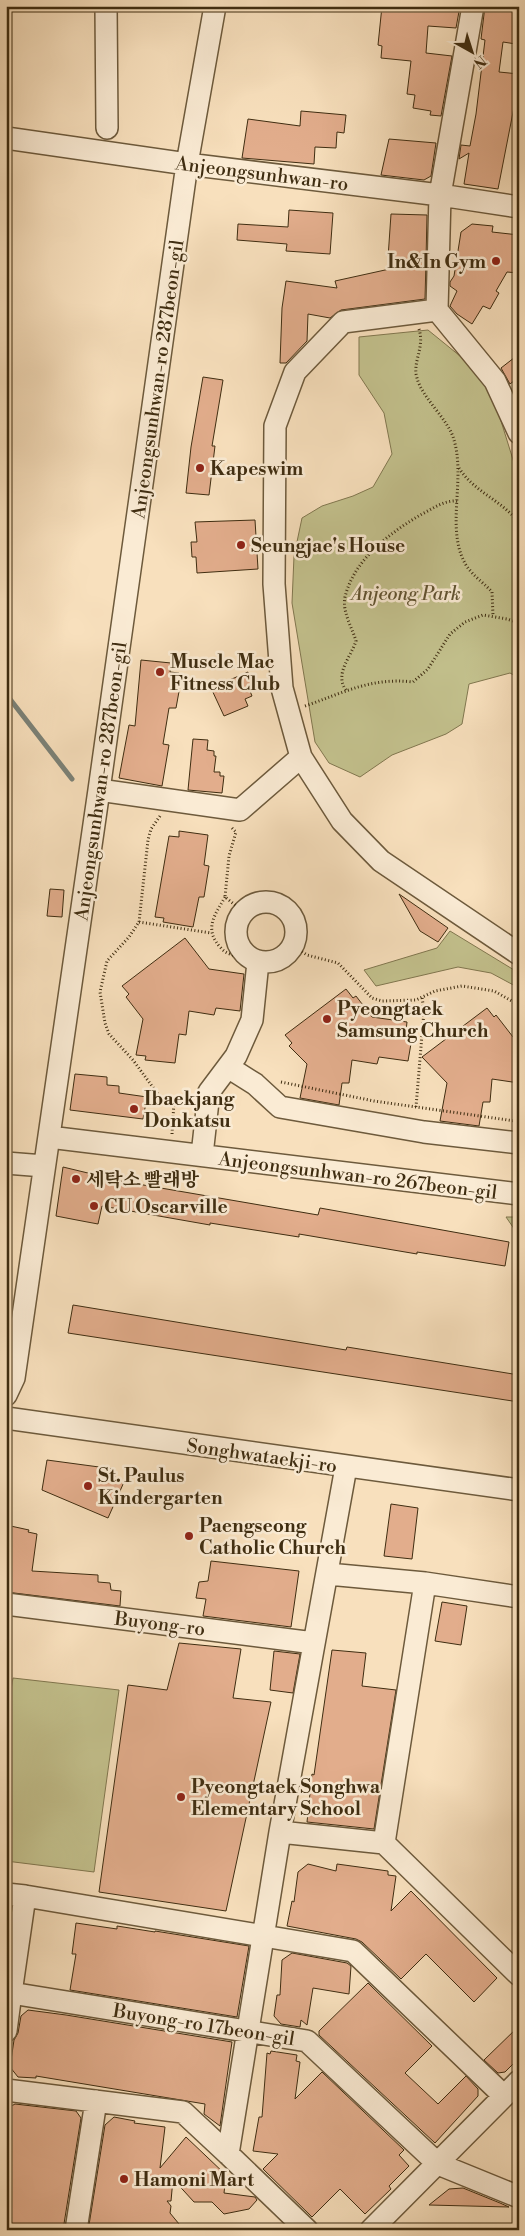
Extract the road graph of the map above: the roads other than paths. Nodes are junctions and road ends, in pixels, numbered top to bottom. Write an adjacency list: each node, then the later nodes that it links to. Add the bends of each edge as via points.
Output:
1 (106, 6): 4 (street)
2 (215, 6): 6 (street, Anjeongsunhwan-ro 287beon-gil)
3 (472, 6): 7 (street)
4 (107, 128)
5 (6, 138): 6 (street, Anjeongsunhwan-ro)
6 (187, 164): 7 (street, Anjeongsunhwan-ro); 12 (street, Anjeongsunhwan-ro 287beon-gil)
7 (440, 194): 8 (street, Anjeongsunhwan-ro); 9 (street)
8 (519, 206)
9 (437, 310): 10 (street, via 495,381); 11 (street, via 342,322 295,372 275,426 274,584 282,688)
10 (519, 433)
11 (301, 757): 12 (street, via 240,810); 13 (street, via 342,821 381,862)
12 (99, 790): 16 (street, Anjeongsunhwan-ro 287beon-gil)
13 (519, 954)
14 (252, 959): 14 (street, via 272,962 284,957 293,946 296,934 294,920 286,909 274,903 260,903 239,918 238,945); 15 (street, via 252,1020)
15 (228, 1067): 17 (street, via 255,1084 280,1107 424,1132); 18 (street, via 209,1092)
16 (49, 1137): 18 (street, Anjeongsunhwan-ro 267beon-gil); 20 (street, Anjeongsunhwan-ro 287beon-gil)
17 (519, 1143)
18 (202, 1155): 21 (street, Anjeongsunhwan-ro 267beon-gil)
19 (6, 1163): 20 (street)
20 (44, 1166): 22 (street, Anjeongsunhwan-ro 287beon-gil, via 14,1378)
21 (519, 1194)
22 (6, 1395)
23 (6, 1418): 24 (street, Songhwataekji-ro)
24 (346, 1467): 25 (street, Songhwataekji-ro); 26 (street)
25 (519, 1490)
26 (328, 1574): 27 (street); 30 (street)
27 (425, 1583): 28 (street); 32 (street)
28 (519, 1597)
29 (6, 1604): 30 (street, Buyong-ro)
30 (314, 1643): 31 (street)
31 (280, 1832): 32 (street); 34 (street)
32 (384, 1843): 35 (street)
33 (15, 1895): 34 (street); 36 (street)
34 (263, 1937): 38 (street); 41 (street, via 353,1951)
35 (519, 1975)
36 (11, 1993): 37 (street); 38 (street, Buyong-ro 17beon-gil)
37 (6, 2031)
38 (248, 2032): 43 (street); 44 (street, Buyong-ro 17beon-gil, via 307,2040)
39 (519, 2081): 41 (street)
40 (6, 2090): 42 (street)
41 (504, 2096): 44 (street)
42 (96, 2101): 43 (street, via 183,2112); 46 (street)
43 (228, 2154): 47 (street)
44 (438, 2164): 45 (street, Buyong-ro 17beon-gil); 48 (street)
45 (519, 2197)
46 (76, 2230)
47 (307, 2230)
48 (371, 2230)

